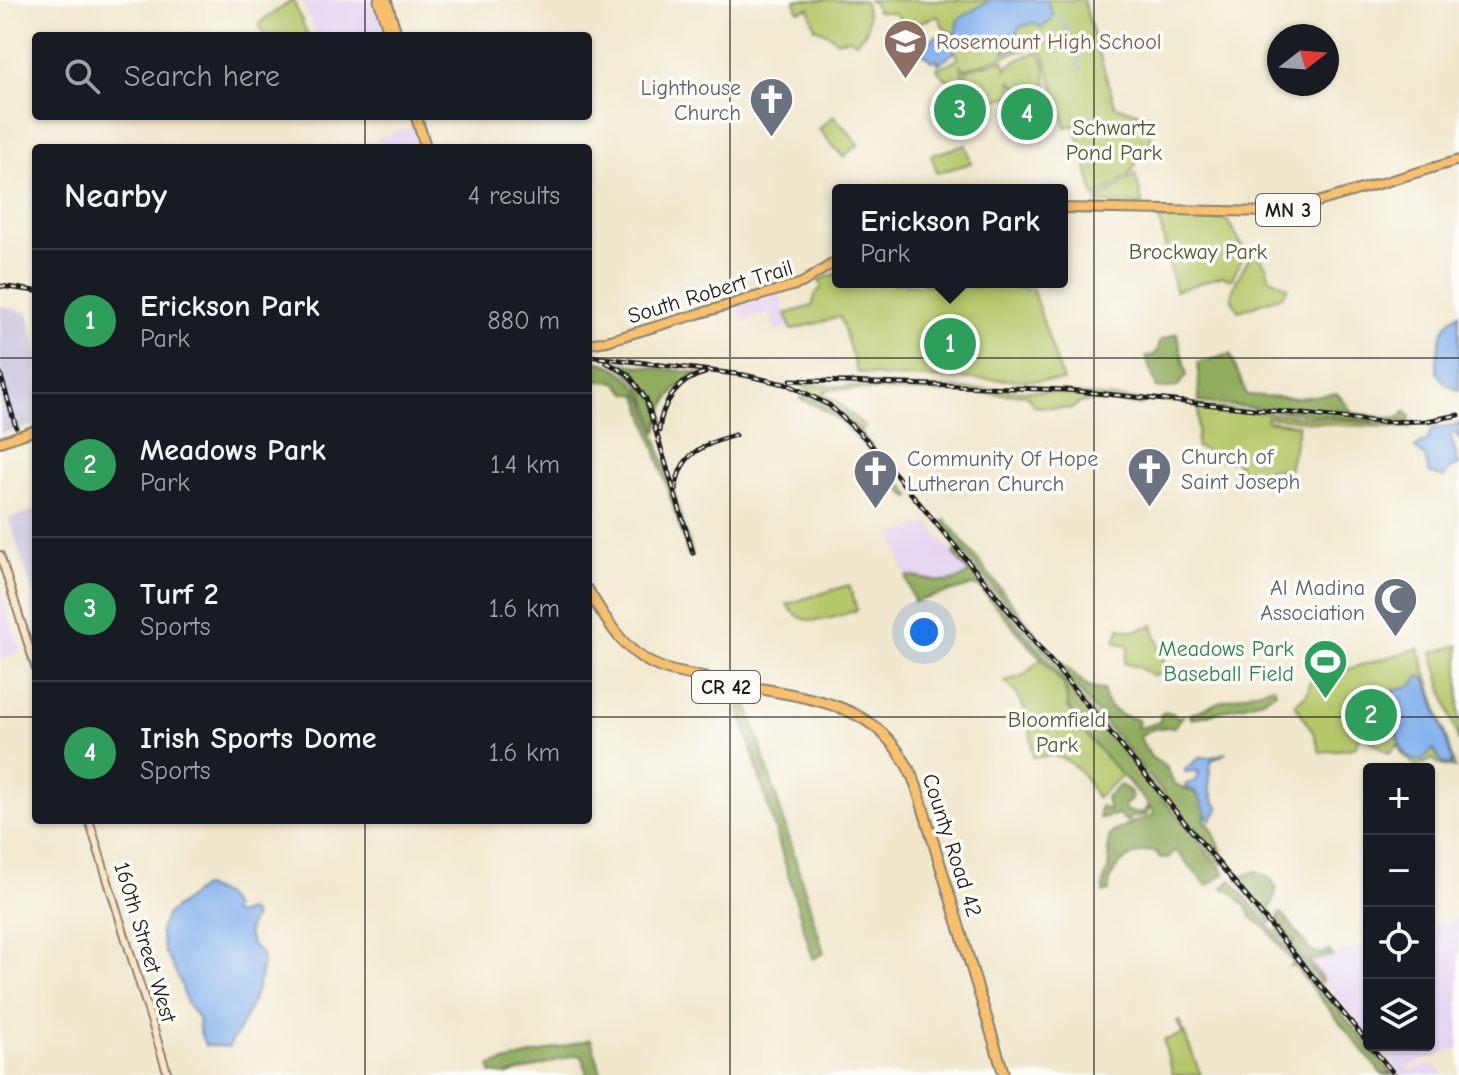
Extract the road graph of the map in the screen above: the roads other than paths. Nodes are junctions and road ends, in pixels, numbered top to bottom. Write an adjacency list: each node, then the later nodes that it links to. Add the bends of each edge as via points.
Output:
1 (383, 0): 2 (highway)
2 (393, 32)
3 (418, 120): 5 (highway)
4 (423, 120): 6 (highway)
5 (427, 144)
6 (428, 144)
7 (1459, 160): 8 (main road, MN 3, via 1288,210 1251,214)
8 (1068, 208)
9 (832, 264): 10 (main road, South Robert Trail, via 802,283)
10 (592, 343)
11 (32, 431): 12 (main road)
12 (0, 442)
13 (0, 555): 17 (main road)
14 (0, 567): 18 (main road)
15 (592, 596): 21 (highway, County Road 42 / CR 42, via 618,638 649,663 836,704 868,720 892,742 917,788)
16 (592, 606): 21 (highway, County Road 42 / CR 42, via 614,642 649,670 829,708 860,722 885,742 910,783)
17 (32, 656)
18 (32, 664)
19 (90, 824): 20 (main road, 160th Street West)
20 (168, 1075)
21 (1002, 1075)

